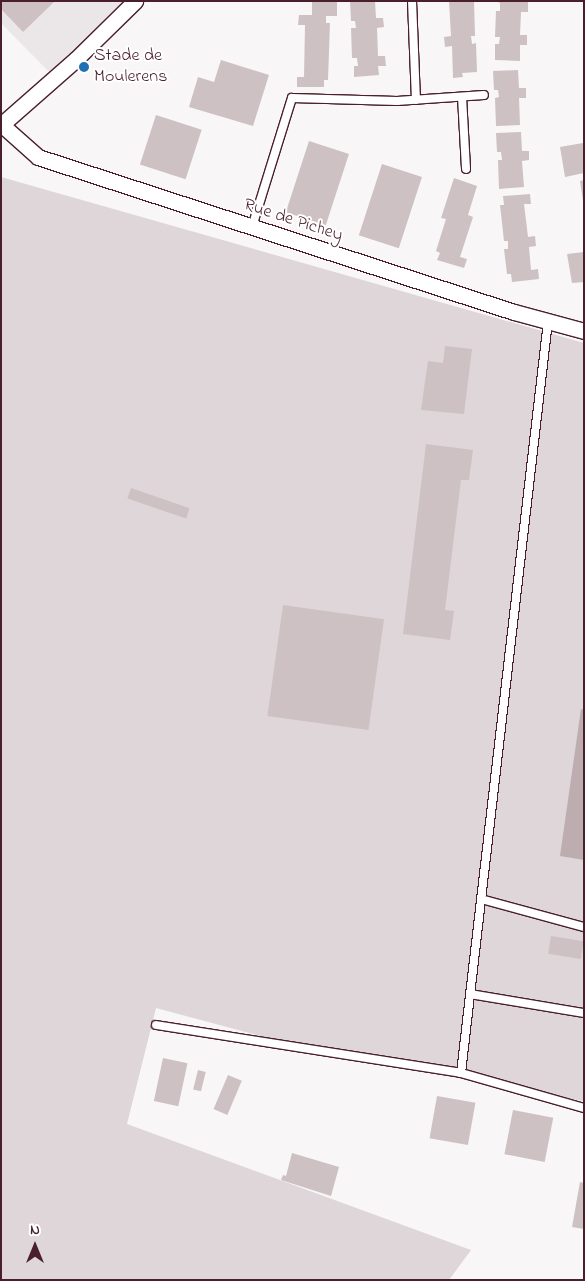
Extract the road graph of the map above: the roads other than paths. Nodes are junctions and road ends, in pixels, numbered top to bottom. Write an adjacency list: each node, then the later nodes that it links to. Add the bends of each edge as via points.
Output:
1 (135, 1): 6 (street)
2 (412, 1): 5 (lane)
3 (484, 95): 4 (lane)
4 (462, 97): 5 (lane); 7 (lane)
5 (416, 100): 8 (lane, via 292,98)
6 (2, 125): 8 (street, Rue de Pichey, via 38,158)
7 (466, 169)
8 (252, 227): 9 (street, Rue de Pichey)
9 (548, 322): 10 (street, Rue de Pichey); 11 (lane)
10 (584, 331)
11 (481, 899): 12 (lane); 13 (lane)
12 (584, 927)
13 (470, 994): 14 (lane); 16 (lane)
14 (584, 1013)
15 (156, 1025): 16 (lane)
16 (461, 1073): 17 (lane)
17 (584, 1108)

